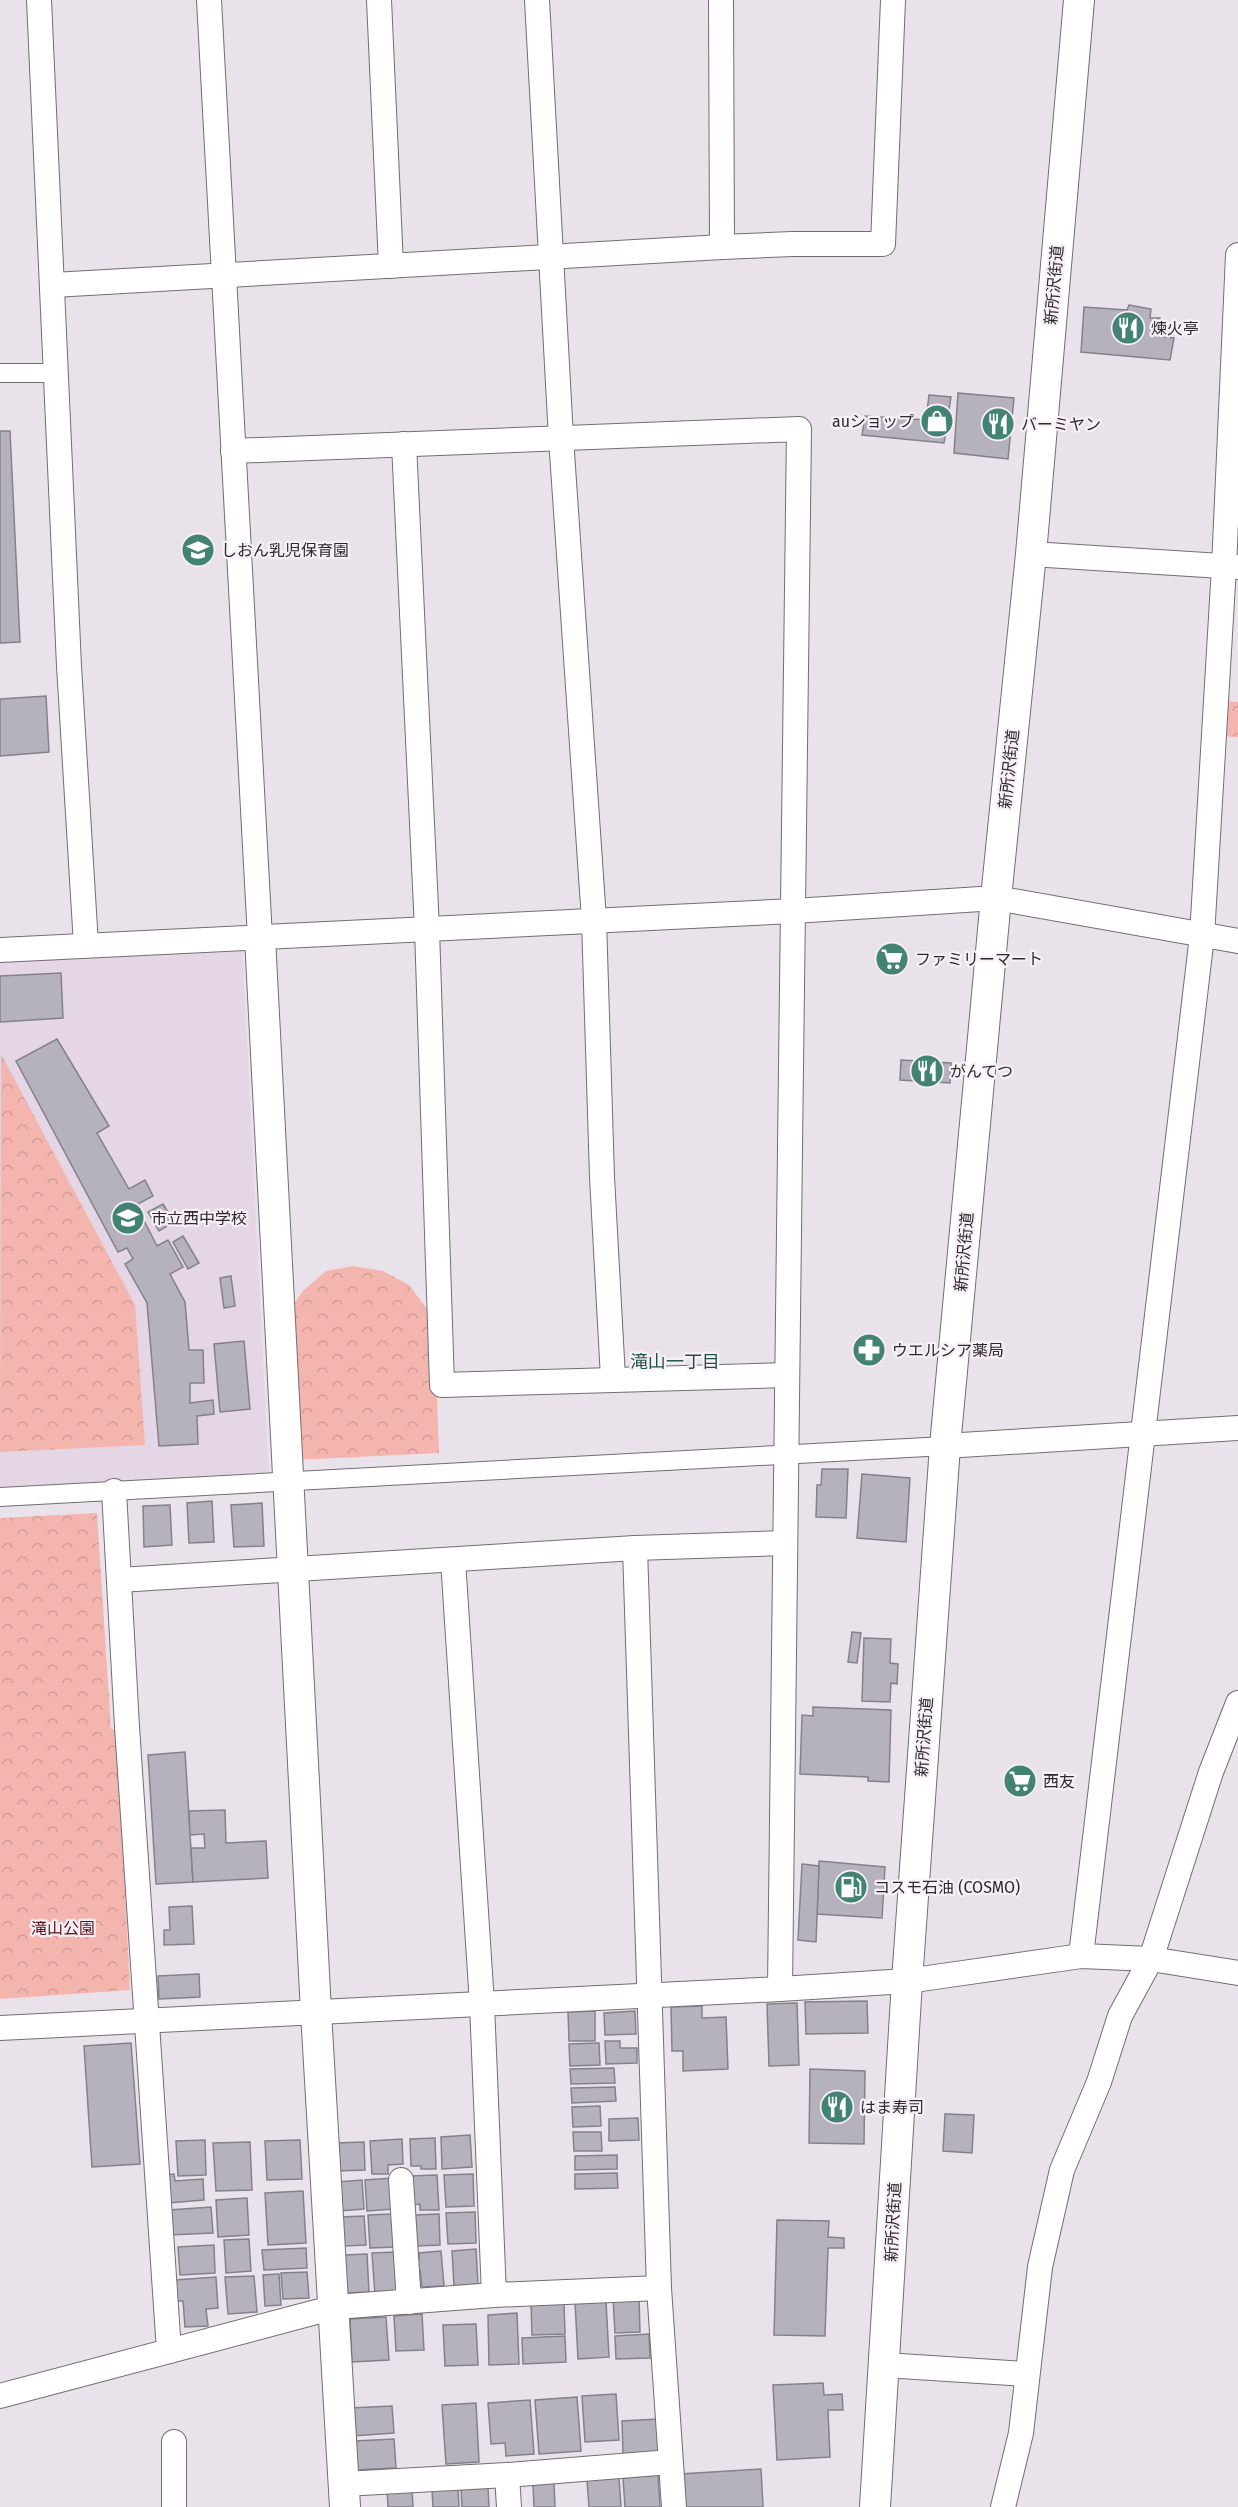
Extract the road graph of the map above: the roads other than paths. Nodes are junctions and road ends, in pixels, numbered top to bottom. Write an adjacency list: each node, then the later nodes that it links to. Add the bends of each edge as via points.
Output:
1 (39, 0): 13 (street)
2 (209, 0): 12 (street)
3 (380, 0): 11 (street)
4 (537, 0): 10 (street)
5 (721, 0): 8 (street)
6 (893, 0): 8 (street, via 883,244)
7 (1080, 0): 19 (street, 新所沢街道)
8 (722, 247): 10 (street)
9 (1238, 255): 20 (street)
10 (552, 257): 11 (street); 16 (street)
11 (391, 266): 12 (street)
12 (224, 275): 13 (street); 18 (street)
13 (53, 285): 15 (street)
14 (0, 373): 15 (street)
15 (56, 373): 28 (street)
16 (561, 438): 17 (street); 22 (street, via 799,429); 23 (street)
17 (404, 444): 18 (street); 24 (street)
18 (233, 451): 26 (street)
19 (1031, 554): 20 (street); 21 (street, 新所沢街道)
20 (1231, 567): 25 (street)
21 (996, 898): 22 (street); 25 (street); 34 (street, 新所沢街道)
22 (794, 911): 23 (street); 30 (street)
23 (594, 920): 24 (street); 31 (street, via 602,1177)
24 (427, 929): 26 (street); 31 (street, via 442,1385)
25 (1202, 936): 27 (street); 33 (street)
26 (260, 938): 28 (street); 36 (street)
27 (1238, 941)
28 (86, 945): 29 (street)
29 (0, 949)
30 (786, 1375): 31 (street); 35 (street)
31 (614, 1378)
32 (1238, 1428): 33 (street)
33 (1143, 1434): 34 (street); 45 (street)
34 (945, 1446): 35 (street); 48 (street, 新所沢街道)
35 (785, 1456): 36 (street); 39 (street)
36 (290, 1482): 37 (street); 42 (street)
37 (114, 1491): 38 (street); 43 (street)
38 (0, 1497)
39 (783, 1543): 40 (street); 49 (street)
40 (635, 1548): 41 (street); 50 (street)
41 (453, 1560): 42 (street); 51 (street)
42 (295, 1569): 43 (street); 52 (street)
43 (119, 1580): 53 (street)
44 (1238, 1704): 46 (street, via 1211,1772)
45 (1081, 1956): 46 (street); 48 (street)
46 (1151, 1959): 47 (street); 62 (street, via 1120,2016 1099,2082 1062,2170 1040,2267)
47 (1238, 1973)
48 (907, 1981): 49 (street); 61 (street, 新所沢街道)
49 (780, 1989): 50 (street)
50 (649, 1995): 51 (street); 56 (street)
51 (482, 2004): 52 (street); 57 (street)
52 (316, 2012): 53 (street); 59 (street)
53 (146, 2021): 54 (street); 60 (street)
54 (0, 2028)
55 (401, 2180): 58 (street)
56 (659, 2288): 57 (street); 65 (street)
57 (494, 2295): 58 (street)
58 (409, 2302): 59 (street)
59 (334, 2307): 60 (street); 67 (street)
60 (169, 2351): 63 (street)
61 (884, 2365): 62 (street); 71 (street, 新所沢街道)
62 (1027, 2374): 72 (street, via 1021,2433)
63 (0, 2396)
64 (174, 2442): 68 (street)
65 (670, 2462): 66 (street); 70 (street)
66 (507, 2475): 67 (street); 69 (street)
67 (345, 2495)
68 (174, 2507)
69 (509, 2507)
70 (674, 2507)
71 (875, 2507)
72 (1003, 2507)

